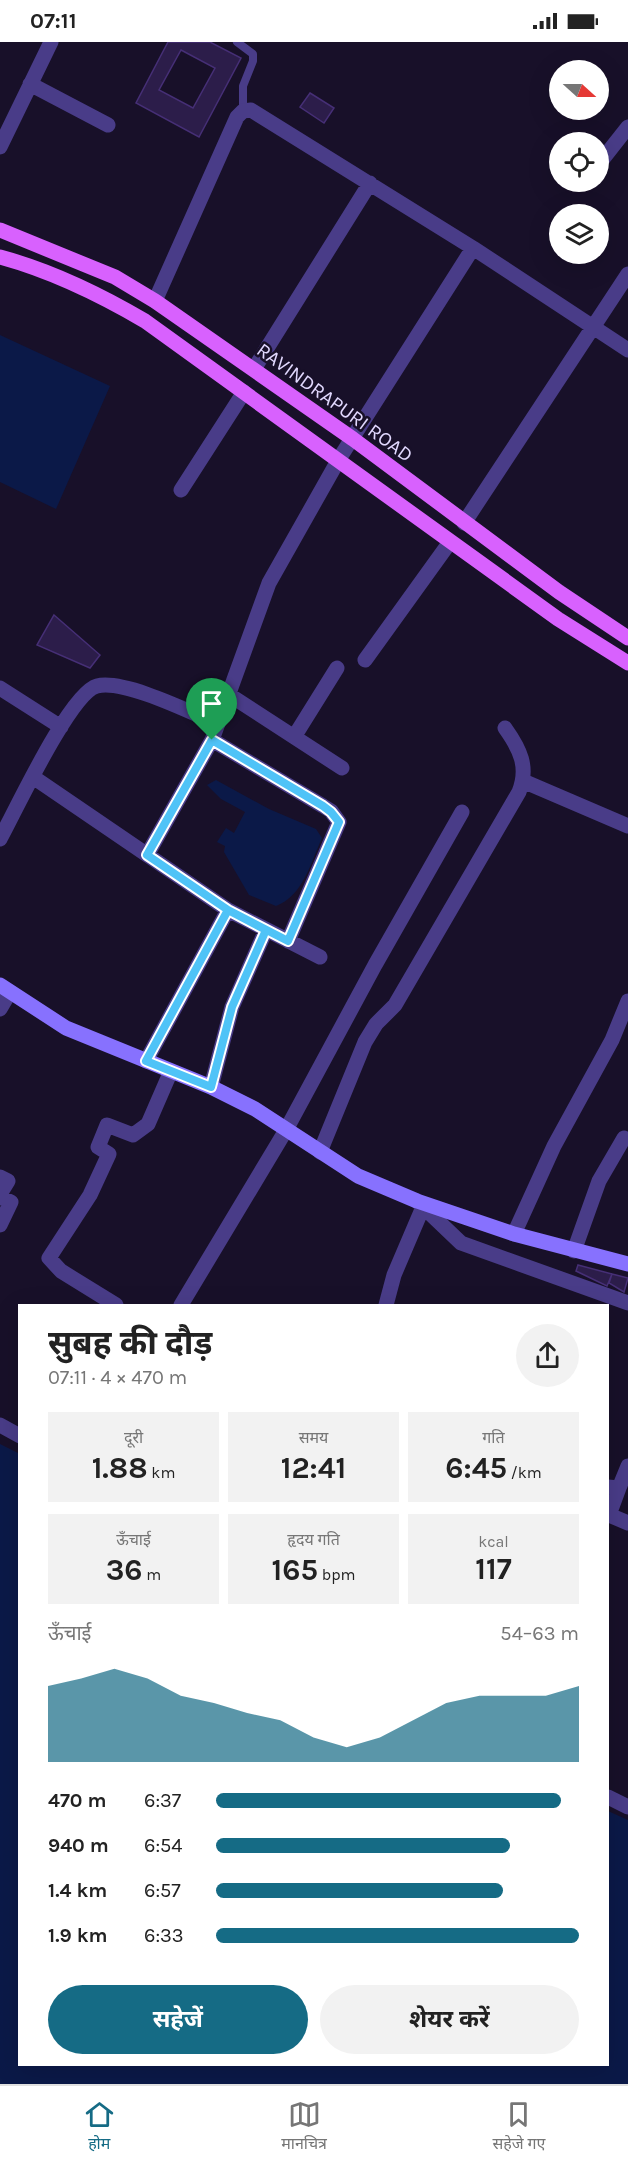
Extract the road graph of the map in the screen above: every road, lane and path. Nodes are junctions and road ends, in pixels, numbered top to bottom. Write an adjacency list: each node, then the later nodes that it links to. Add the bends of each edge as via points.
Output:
1 (51, 42): 3 (street)
2 (237, 42): 4 (lane, via 253,54 243,86)
3 (30, 84): 5 (street); 7 (street)
4 (243, 111): 9 (street, via 258,112); 14 (street)
5 (108, 125)
6 (628, 127): 8 (street)
7 (0, 147)
8 (609, 151)
9 (370, 183): 11 (street); 17 (street)
10 (0, 230): 14 (main road, RAVINDRAPURI ROAD, via 98,269)
11 (474, 249): 15 (street); 19 (street)
12 (0, 257): 18 (main road, via 36,267 120,306)
13 (628, 274): 15 (street)
14 (155, 301): 17 (main road, RAVINDRAPURI ROAD)
15 (593, 327): 16 (street); 22 (street)
16 (628, 350)
17 (254, 369): 19 (main road, RAVINDRAPURI ROAD)
18 (244, 392): 20 (main road); 21 (street)
19 (353, 440): 20 (street); 22 (main road, RAVINDRAPURI ROAD)
20 (339, 459): 23 (main road); 29 (street, via 269,583)
21 (181, 490)
22 (464, 523): 24 (main road, RAVINDRAPURI ROAD)
23 (450, 542): 25 (street); 26 (main road)
24 (628, 638)
25 (365, 660)
26 (628, 663)
27 (338, 668): 33 (street)
28 (0, 688): 31 (street)
29 (228, 694): 30 (street); 33 (street)
30 (218, 724): 31 (street, via 154,697 107,685 90,689); 34 (street)
31 (61, 727): 36 (street)
32 (505, 728): 37 (street, via 521,754)
33 (294, 737): 35 (street)
34 (212, 740): 41 (street); 44 (street, via 323,806 339,822)
35 (342, 768)
36 (33, 777): 40 (street); 41 (street)
37 (523, 781): 39 (street); 54 (street, via 395,1005 370,1032)
38 (462, 812): 52 (street)
39 (628, 826)
40 (0, 839)
41 (147, 855): 42 (street)
42 (228, 910): 43 (street); 49 (street)
43 (266, 930): 44 (street); 51 (street, via 232,1007)
44 (288, 941): 45 (street)
45 (320, 957)
46 (5, 988): 48 (street); 49 (street, via 66,1028)
47 (628, 1001): 59 (street)
48 (0, 1009)
49 (146, 1061): 50 (street)
50 (171, 1071): 51 (street); 62 (street, via 148,1124 133,1136 107,1125 98,1147 110,1154 90,1195 49,1258 61,1271)
51 (211, 1087): 52 (street)
52 (286, 1130): 54 (street); 63 (street)
53 (624, 1138): 60 (street, via 599,1182)
54 (320, 1152): 57 (street, via 358,1176)
55 (0, 1177): 56 (street, via 8,1181)
56 (0, 1196): 58 (street, via 11,1202)
57 (420, 1204): 59 (street); 64 (street); 65 (street, via 461,1243)
58 (0, 1225)
59 (514, 1234): 60 (street)
60 (574, 1251): 61 (street)
61 (628, 1264)
62 (114, 1304)
63 (182, 1304)
64 (386, 1304)
65 (628, 1304)
66 (0, 1425): 67 (street)
67 (18, 1435)
68 (628, 1466): 69 (street)
69 (613, 1488): 70 (street, via 609,1515)
70 (628, 1523)
71 (609, 1798): 72 (street)
72 (628, 1807)

